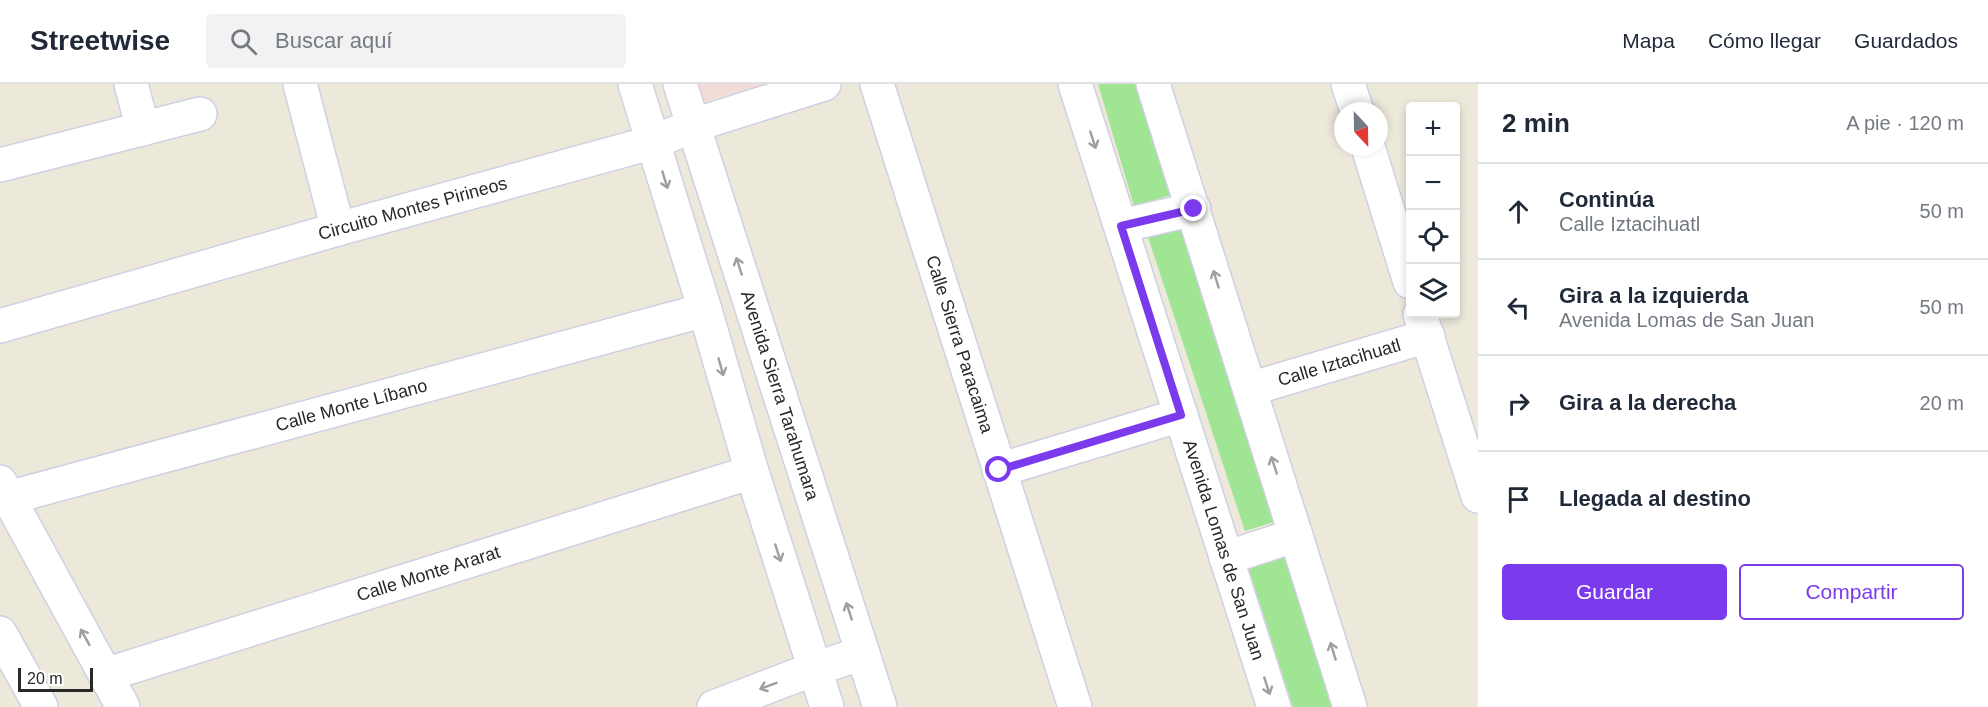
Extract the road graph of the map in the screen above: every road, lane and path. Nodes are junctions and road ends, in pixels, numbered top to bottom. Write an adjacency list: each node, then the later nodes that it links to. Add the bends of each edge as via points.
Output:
1 (131, 84): 13 (street)
2 (300, 84): 19 (street)
3 (635, 84): 14 (street)
4 (680, 84): 12 (street, Avenida Sierra Tarahumara)
5 (824, 84): 12 (street, Circuito Montes Pirineos)
6 (877, 84): 26 (street, Calle Sierra Paracaima)
7 (1075, 84): 18 (street, Avenida Lomas de San Juan, one-way to 18)
8 (1153, 84): 17 (street)
9 (1348, 84): 10 (street)
10 (1354, 102)
11 (200, 114): 13 (street)
12 (694, 125): 14 (street, Circuito Montes Pirineos); 33 (street, Avenida Sierra Tarahumara, one-way to 12)
13 (143, 129): 16 (street)
14 (654, 142): 19 (street, Circuito Montes Pirineos); 21 (street, one-way to 21)
15 (1371, 156): 20 (street)
16 (2, 160)
17 (1194, 209): 18 (street); 24 (street, one-way to 17)
18 (1121, 226): 25 (street, Avenida Lomas de San Juan)
19 (338, 229): 23 (street, Circuito Montes Pirineos)
20 (1406, 269)
21 (705, 310): 27 (street, one-way to 27); 28 (street, Calle Monte Líbano)
22 (1424, 325): 24 (street, Calle Iztacihuatl); 29 (street)
23 (0, 326)
24 (1250, 389): 30 (street, one-way to 24)
25 (1181, 415): 26 (street); 31 (street, Avenida Lomas de San Juan)
26 (999, 470): 41 (street, Calle Sierra Paracaima)
27 (752, 472): 34 (street, one-way to 34); 35 (street, Calle Monte Ararat)
28 (3, 494): 35 (street, one-way to 28)
29 (1478, 496)
30 (1296, 535): 31 (street); 43 (street, one-way to 30)
31 (1226, 558): 42 (street, Avenida Lomas de San Juan, one-way to 42)
32 (0, 633): 38 (street)
33 (863, 653): 34 (street); 36 (street, Avenida Sierra Tarahumara)
34 (814, 669): 37 (street); 40 (street, one-way to 40)
35 (105, 675): 39 (street)
36 (877, 697): 37 (street)
37 (821, 705)
38 (41, 707)
39 (123, 707)
40 (714, 707)
41 (1075, 707)
42 (1274, 707)
43 (1350, 707)

